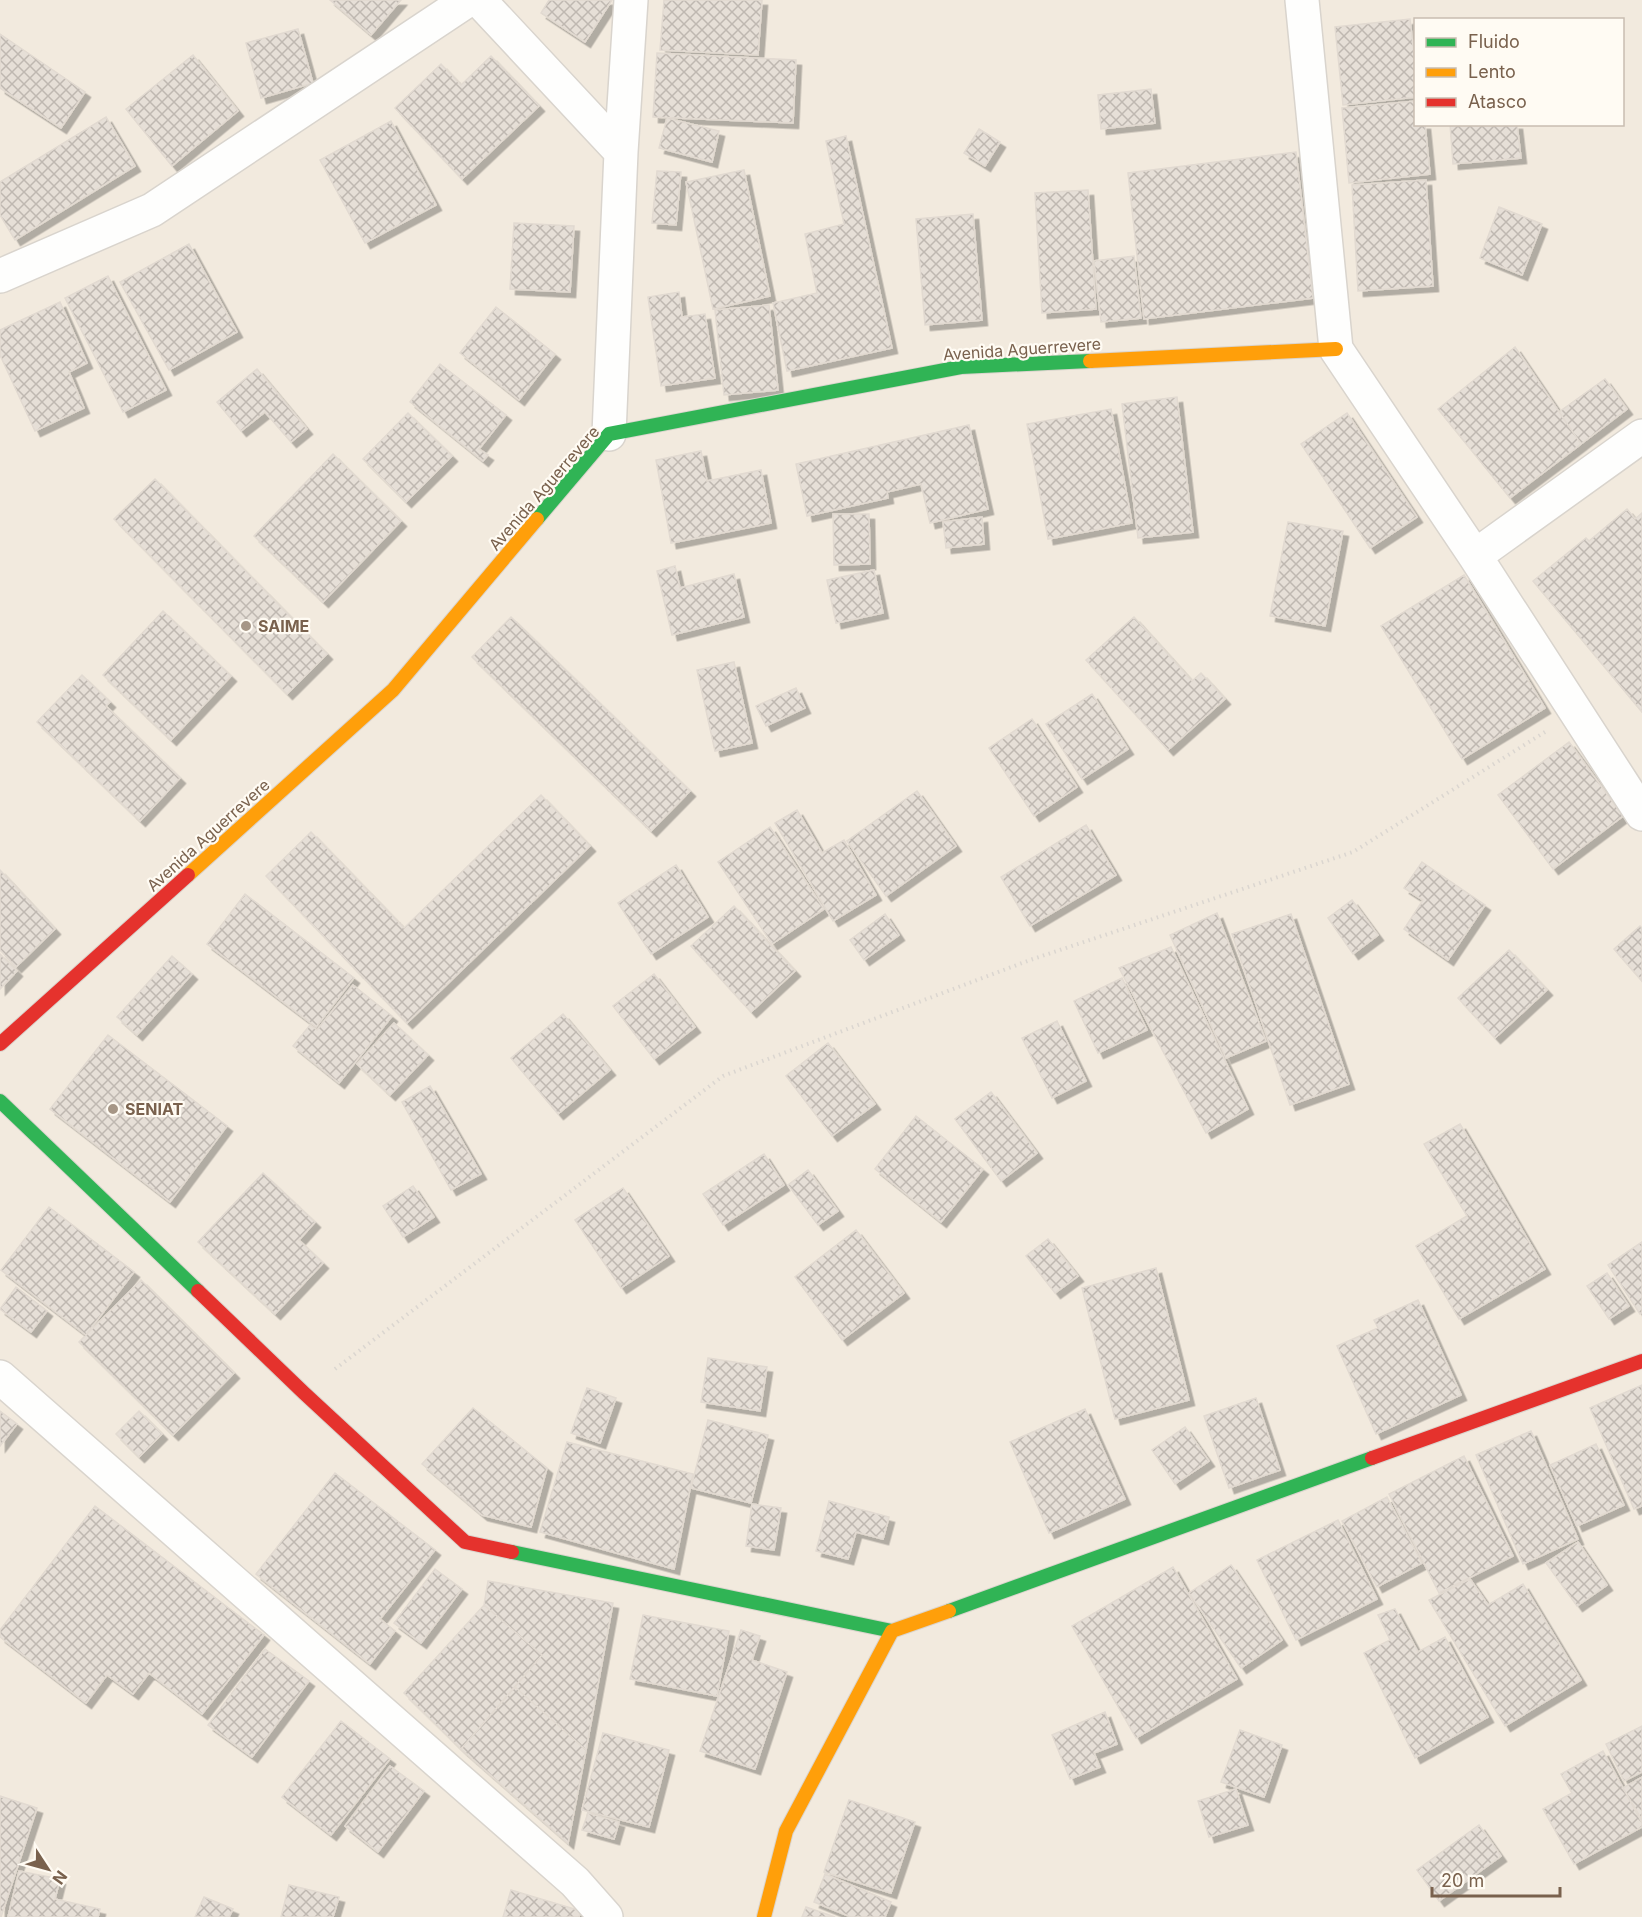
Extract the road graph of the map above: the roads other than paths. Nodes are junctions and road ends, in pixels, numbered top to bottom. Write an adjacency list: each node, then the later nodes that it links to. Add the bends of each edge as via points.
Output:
1 (468, 0): 6 (street, via 153,210)
2 (479, 0): 5 (street)
3 (631, 0): 5 (street)
4 (1302, 0): 7 (street)
5 (621, 152): 8 (street)
6 (0, 276)
7 (1336, 349): 8 (street, Avenida Aguerrevere, via 961,367); 10 (street)
8 (609, 434): 12 (street, Avenida Aguerrevere, via 393,690)
9 (1642, 436): 10 (street)
10 (1475, 556): 11 (street)
11 (1642, 814)
12 (0, 1044)
13 (0, 1101): 16 (street, via 304,1394 465,1542)
14 (1642, 1361): 16 (street)
15 (0, 1377): 17 (street, via 575,1882)
16 (892, 1631): 18 (street, via 786,1831)
17 (606, 1917)
18 (764, 1917)

